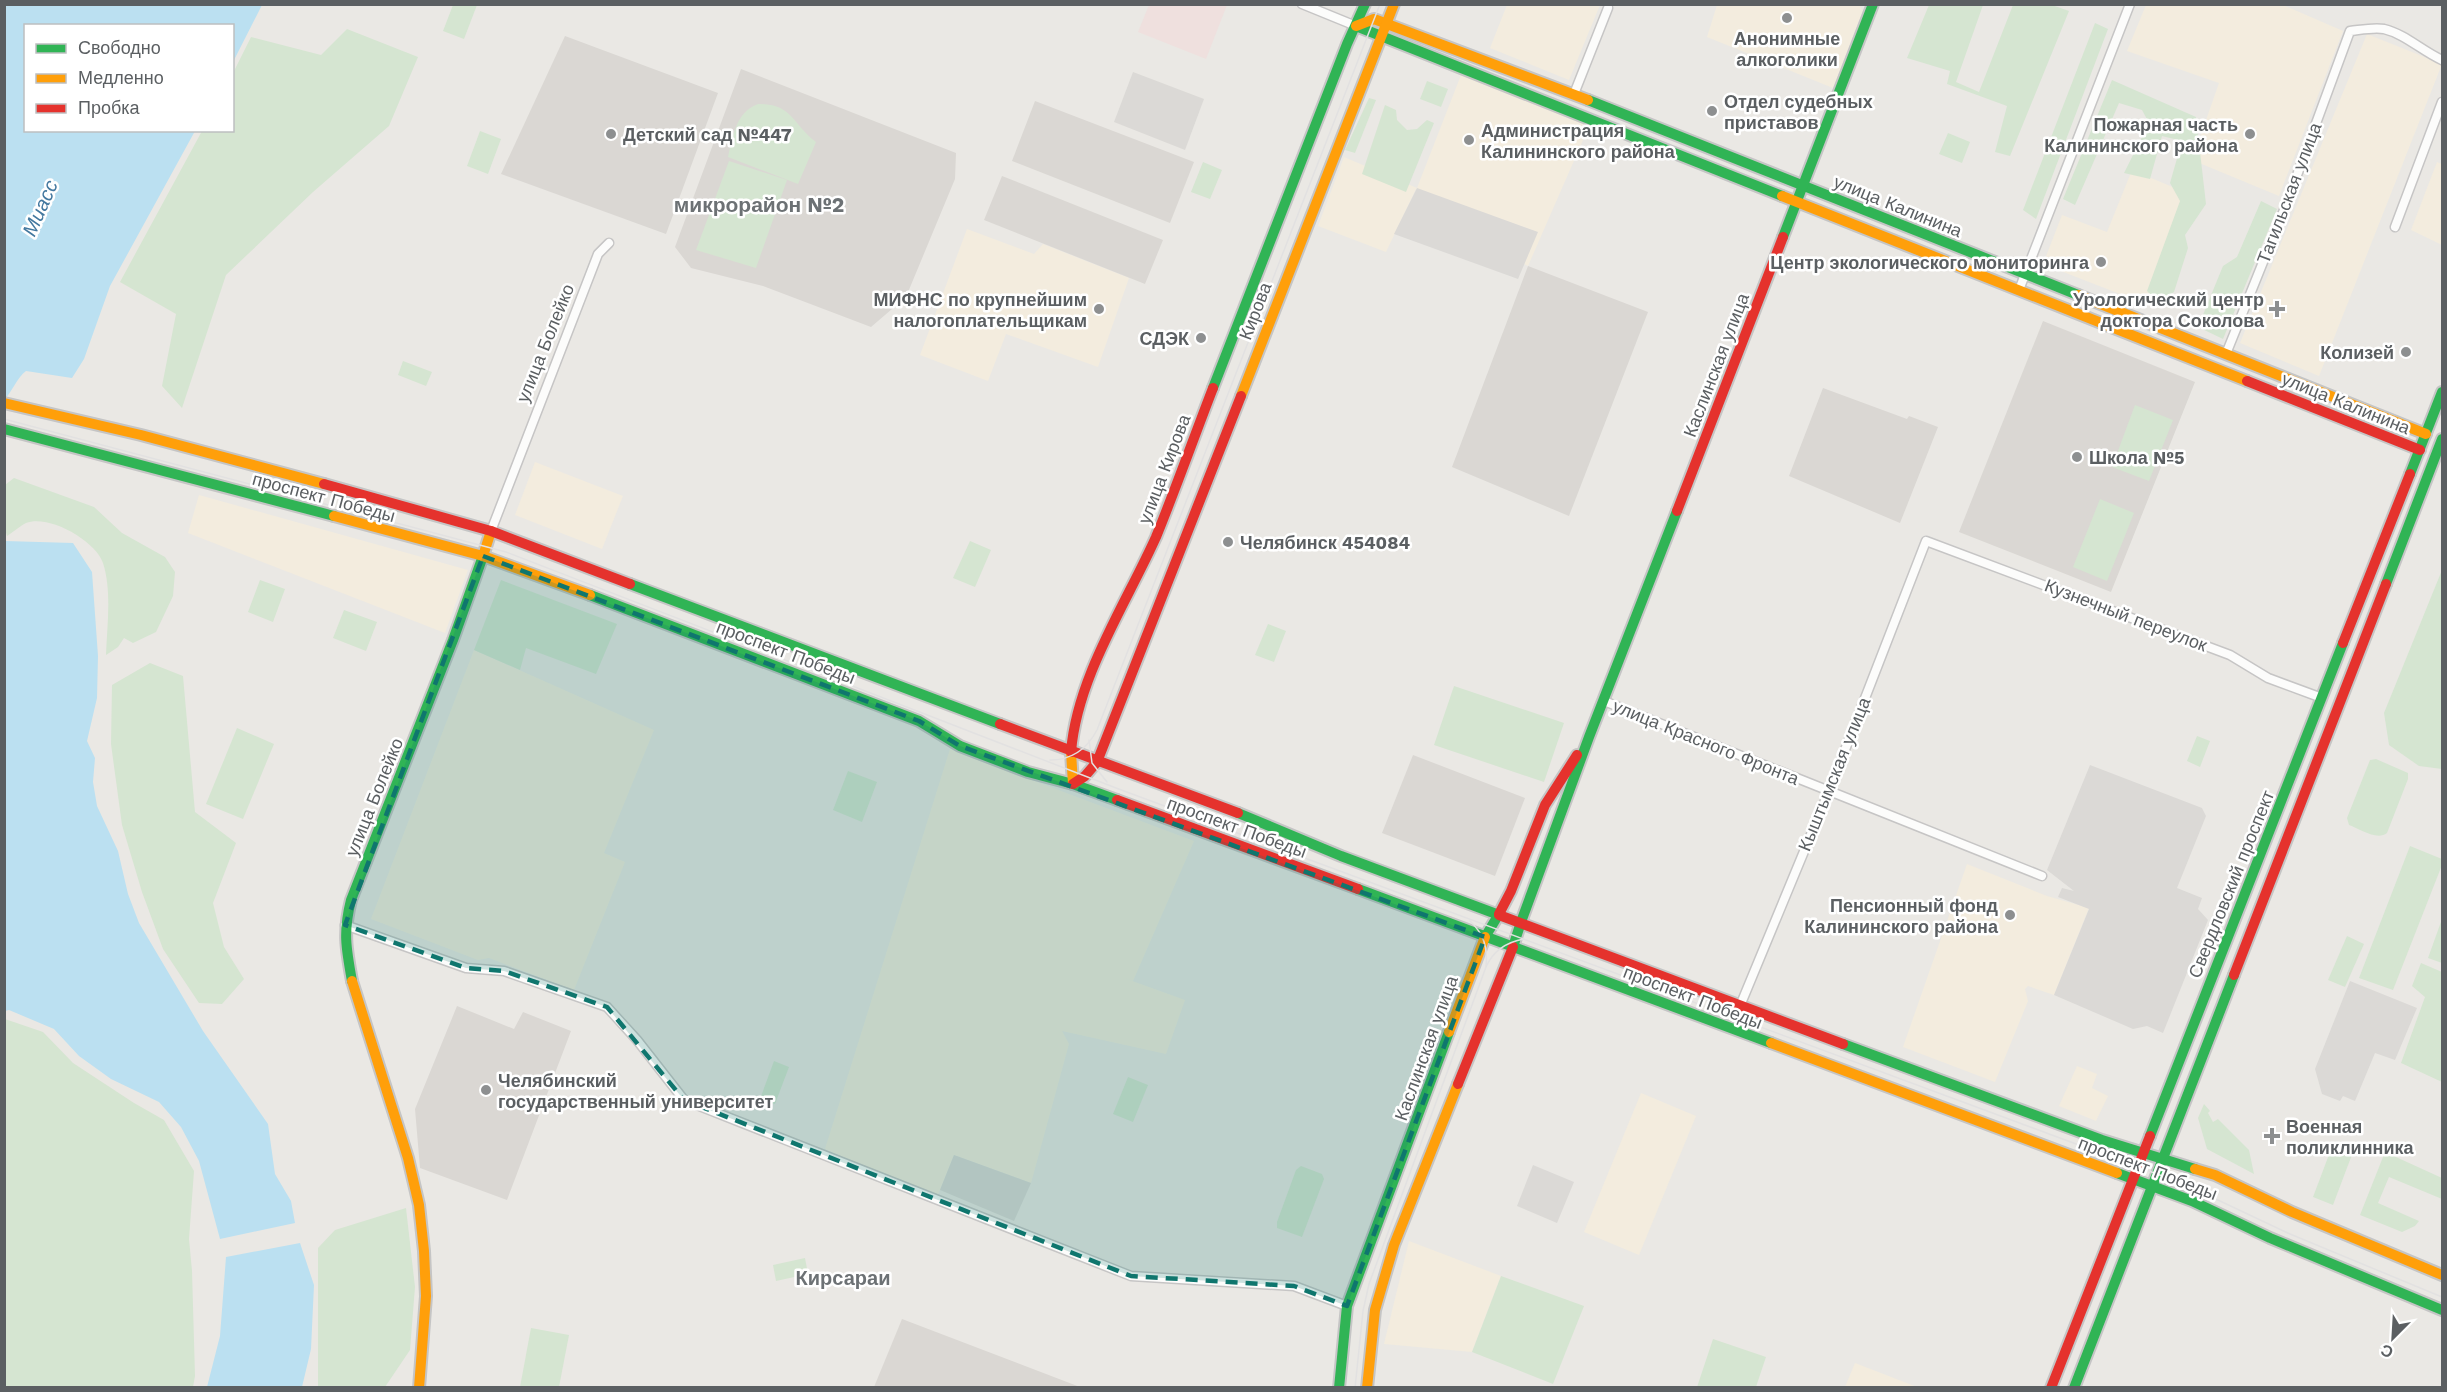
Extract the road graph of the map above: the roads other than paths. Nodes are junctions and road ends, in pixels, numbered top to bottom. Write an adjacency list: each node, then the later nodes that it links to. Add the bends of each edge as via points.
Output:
1 (1302, 4): 8 (street, улица Калинина)
2 (1365, 4): 8 (main road, улица Кирова)
3 (1394, 4): 7 (main road, Кирова)
4 (1873, 4): 13 (main road, Каслинская улица)
5 (2130, 4): 17 (street)
6 (1608, 8): 11 (street)
7 (1387, 23): 8 (main road, улица Калинина, via 1374,19); 9 (main road, Кирова); 11 (main road, улица Калинина)
8 (1356, 26): 9 (main road, улица Калинина); 32 (main road, улица Кирова, via 1155,538 1099,658 1074,723)
9 (1381, 36): 14 (main road, улица Калинина); 33 (main road, Кирова)
10 (2442, 60): 19 (street, Тагильская улица, via 2382,28 2350,31)
11 (1574, 94): 13 (main road, улица Калинина)
12 (2442, 102): 15 (street)
13 (1803, 186): 14 (main road, Каслинская улица); 17 (main road, улица Калинина)
14 (1797, 202): 18 (main road, улица Калинина); 30 (main road, Каслинская улица)
15 (2395, 227)
16 (609, 243): 26 (street, улица Болейко, via 598,254)
17 (2026, 274): 18 (street); 19 (main road, улица Калинина)
18 (2019, 290): 25 (main road, улица Калинина)
19 (2226, 354): 23 (main road, улица Калинина)
20 (2442, 392): 23 (main road, Свердловский проспект)
21 (4, 403): 26 (main road, проспект Победы, via 141,435)
22 (4, 429): 28 (main road, проспект Победы)
23 (2426, 434): 24 (main road, улица Калинина); 25 (main road, Свердловский проспект)
24 (2441, 442): 25 (main road); 44 (main road, Свердловский проспект)
25 (2420, 450): 29 (main road, Свердловский проспект)
26 (491, 531): 28 (main road, улица Болейко); 32 (main road, проспект Победы)
27 (1926, 541): 29 (street, Кузнечный переулок, via 2219,650 2268,678); 35 (street, Кыштымская улица)
28 (483, 556): 34 (main road, проспект Победы, via 908,717 960,746); 39 (main road, улица Болейко, via 359,879)
29 (2322, 698): 43 (main road, Свердловский проспект)
30 (1604, 701): 31 (main road, Каслинская улица); 35 (street, улица Красного Фронта)
31 (1589, 737): 37 (main road, Каслинская улица, via 1545,805); 38 (main road, Каслинская улица)
32 (1071, 752): 33 (main road, проспект Победы); 34 (main road, улица Кирова)
33 (1097, 762): 34 (main road); 37 (main road, проспект Победы)
34 (1073, 784): 40 (main road, проспект Победы)
35 (1829, 791): 36 (street, улица Красного Фронта); 42 (street, Кыштымская улица)
36 (2042, 876)
37 (1499, 914): 38 (main road, проспект Победы); 40 (main road, Каслинская улица)
38 (1521, 922): 41 (main road, Каслинская улица); 42 (main road, проспект Победы)
39 (345, 925): 48 (street, via 466,968 504,971 607,1007 684,1100 1131,1276 1294,1286); 50 (main road, улица Болейко, via 353,990 419,1203 426,1290)
40 (1485, 937): 41 (main road, проспект Победы); 48 (main road, Каслинская улица)
41 (1513, 947): 45 (main road, проспект Победы); 52 (main road, Каслинская улица, via 1395,1245 1375,1310)
42 (1740, 1006): 43 (main road, проспект Победы)
43 (2142, 1153): 44 (main road, проспект Победы); 45 (main road, Свердловский проспект)
44 (2162, 1159): 46 (main road, Свердловский проспект); 47 (main road, проспект Победы, via 2215,1175)
45 (2132, 1179): 46 (main road, проспект Победы); 53 (main road, Свердловский проспект)
46 (2152, 1186): 49 (main road, проспект Победы); 54 (main road, Свердловский проспект)
47 (2442, 1275)
48 (1347, 1306): 51 (main road, Каслинская улица)
49 (2442, 1310)
50 (419, 1388)
51 (1339, 1388)
52 (1367, 1388)
53 (2051, 1388)
54 (2074, 1388)

